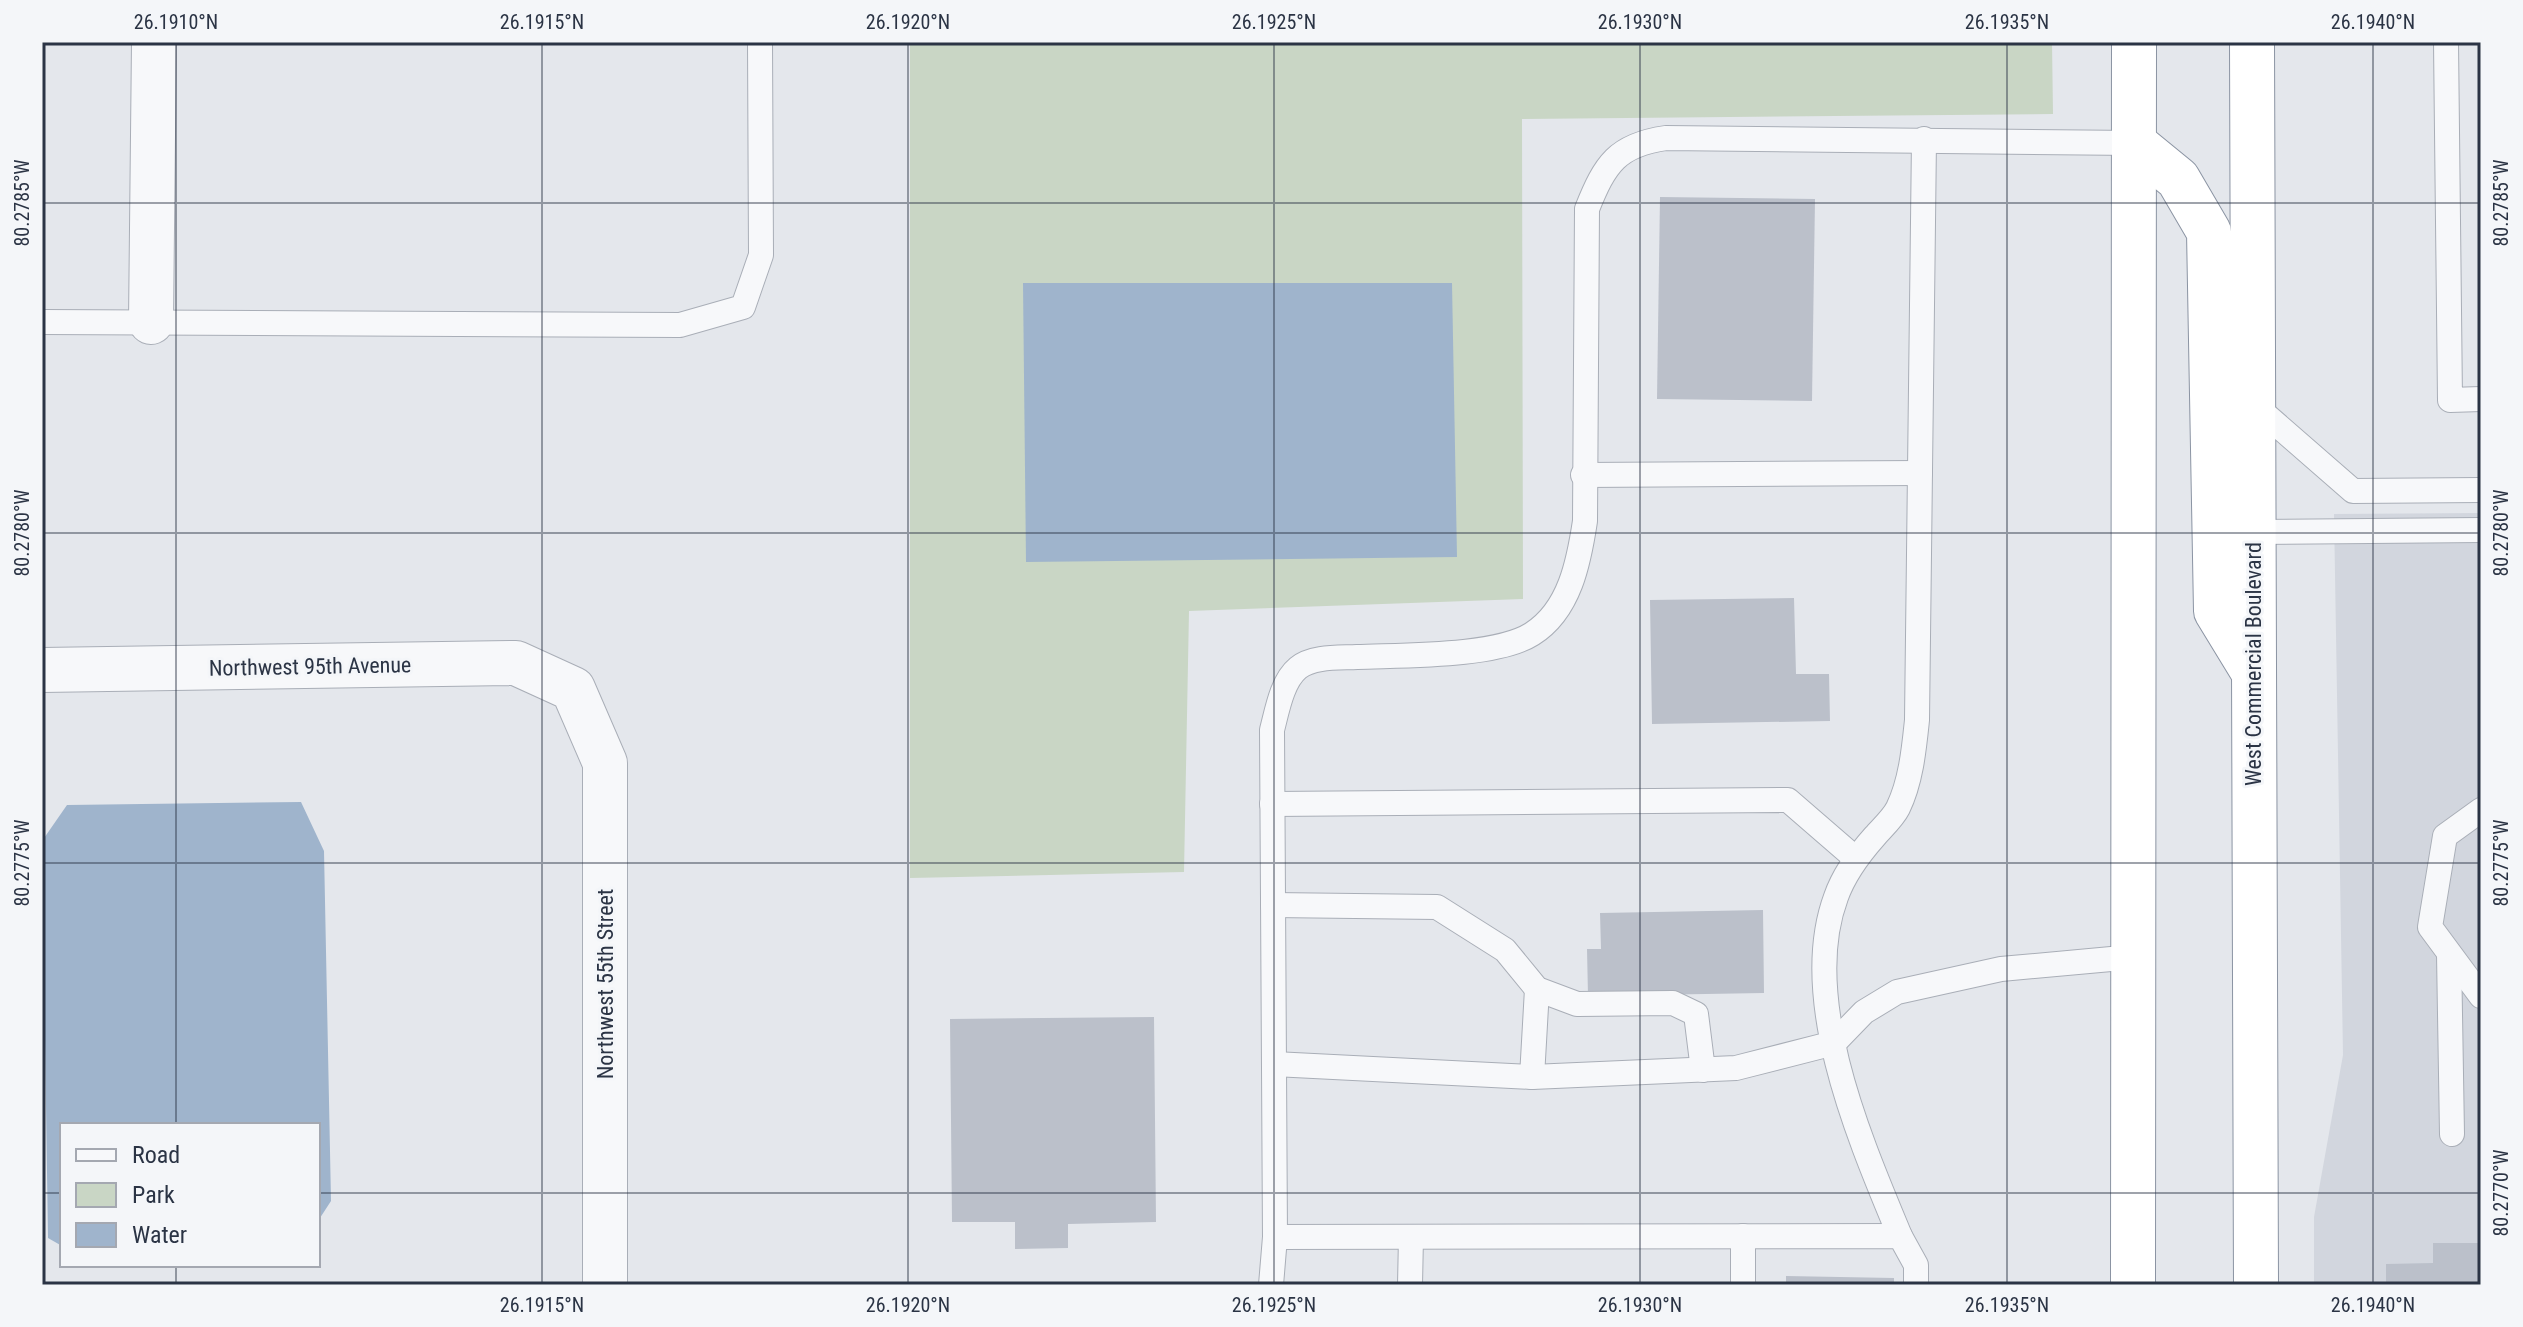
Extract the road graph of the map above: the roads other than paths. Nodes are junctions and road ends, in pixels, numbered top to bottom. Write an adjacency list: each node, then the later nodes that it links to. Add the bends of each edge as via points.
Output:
1 (154, 42): 9 (street)
2 (760, 42): 9 (lane, via 761,255 743,307 680,325)
3 (2134, 42): 7 (highway)
4 (2252, 42): 11 (highway, West Commercial Boulevard)
5 (2446, 42): 10 (lane, via 2450,400)
6 (1924, 139): 7 (lane); 12 (lane); 13 (lane, via 1666,138 1638,142 1614,158 1587,209)
7 (2134, 143): 18 (highway, via 2178,179 2209,232 2216,611); 25 (highway)
8 (42, 322): 9 (lane)
9 (151, 322)
10 (2481, 399)
11 (2252, 403): 14 (lane, via 2353,491); 16 (highway, West Commercial Boulevard)
12 (1920, 473): 13 (lane); 22 (lane, via 1912,764 1897,810)
13 (1583, 475): 20 (lane, via 1585,521 1579,561 1565,596 1531,635 1460,652 1324,658 1297,668 1280,697 1272,730)
14 (2481, 490)
15 (2481, 530): 16 (lane)
16 (2252, 532): 18 (highway, West Commercial Boulevard)
17 (42, 670): 19 (street, Northwest 95th Avenue, via 516,663)
18 (2252, 670): 43 (highway, West Commercial Boulevard)
19 (573, 689): 37 (street, Northwest 55th Street, via 605,763)
20 (1272, 804): 22 (lane, via 1788,800); 23 (lane)
21 (2481, 810): 24 (lane, via 2445,836 2430,927)
22 (1855, 858): 28 (lane, via 1835,897 1825,944)
23 (1273, 905): 26 (lane, via 1437,907 1505,950); 29 (lane)
24 (2449, 954): 27 (lane); 32 (lane)
25 (2133, 957): 28 (lane, via 2001,969 1897,992 1864,1012); 42 (highway)
26 (1537, 989): 30 (lane, via 1577,1004 1673,1003 1696,1014); 31 (lane)
27 (2481, 996)
28 (1834, 1043): 30 (lane, via 1736,1068); 34 (lane, via 1872,1168)
29 (1274, 1064): 31 (lane); 35 (lane)
30 (1703, 1070): 31 (lane)
31 (1532, 1077)
32 (2452, 1134)
33 (1743, 1236): 34 (lane); 36 (lane); 40 (lane)
34 (1900, 1236): 41 (lane, via 1916,1265)
35 (1275, 1237): 36 (lane); 38 (lane)
36 (1411, 1237): 39 (lane)
37 (605, 1285)
38 (1271, 1285)
39 (1410, 1285)
40 (1743, 1285)
41 (1916, 1285)
42 (2133, 1285)
43 (2256, 1285)

